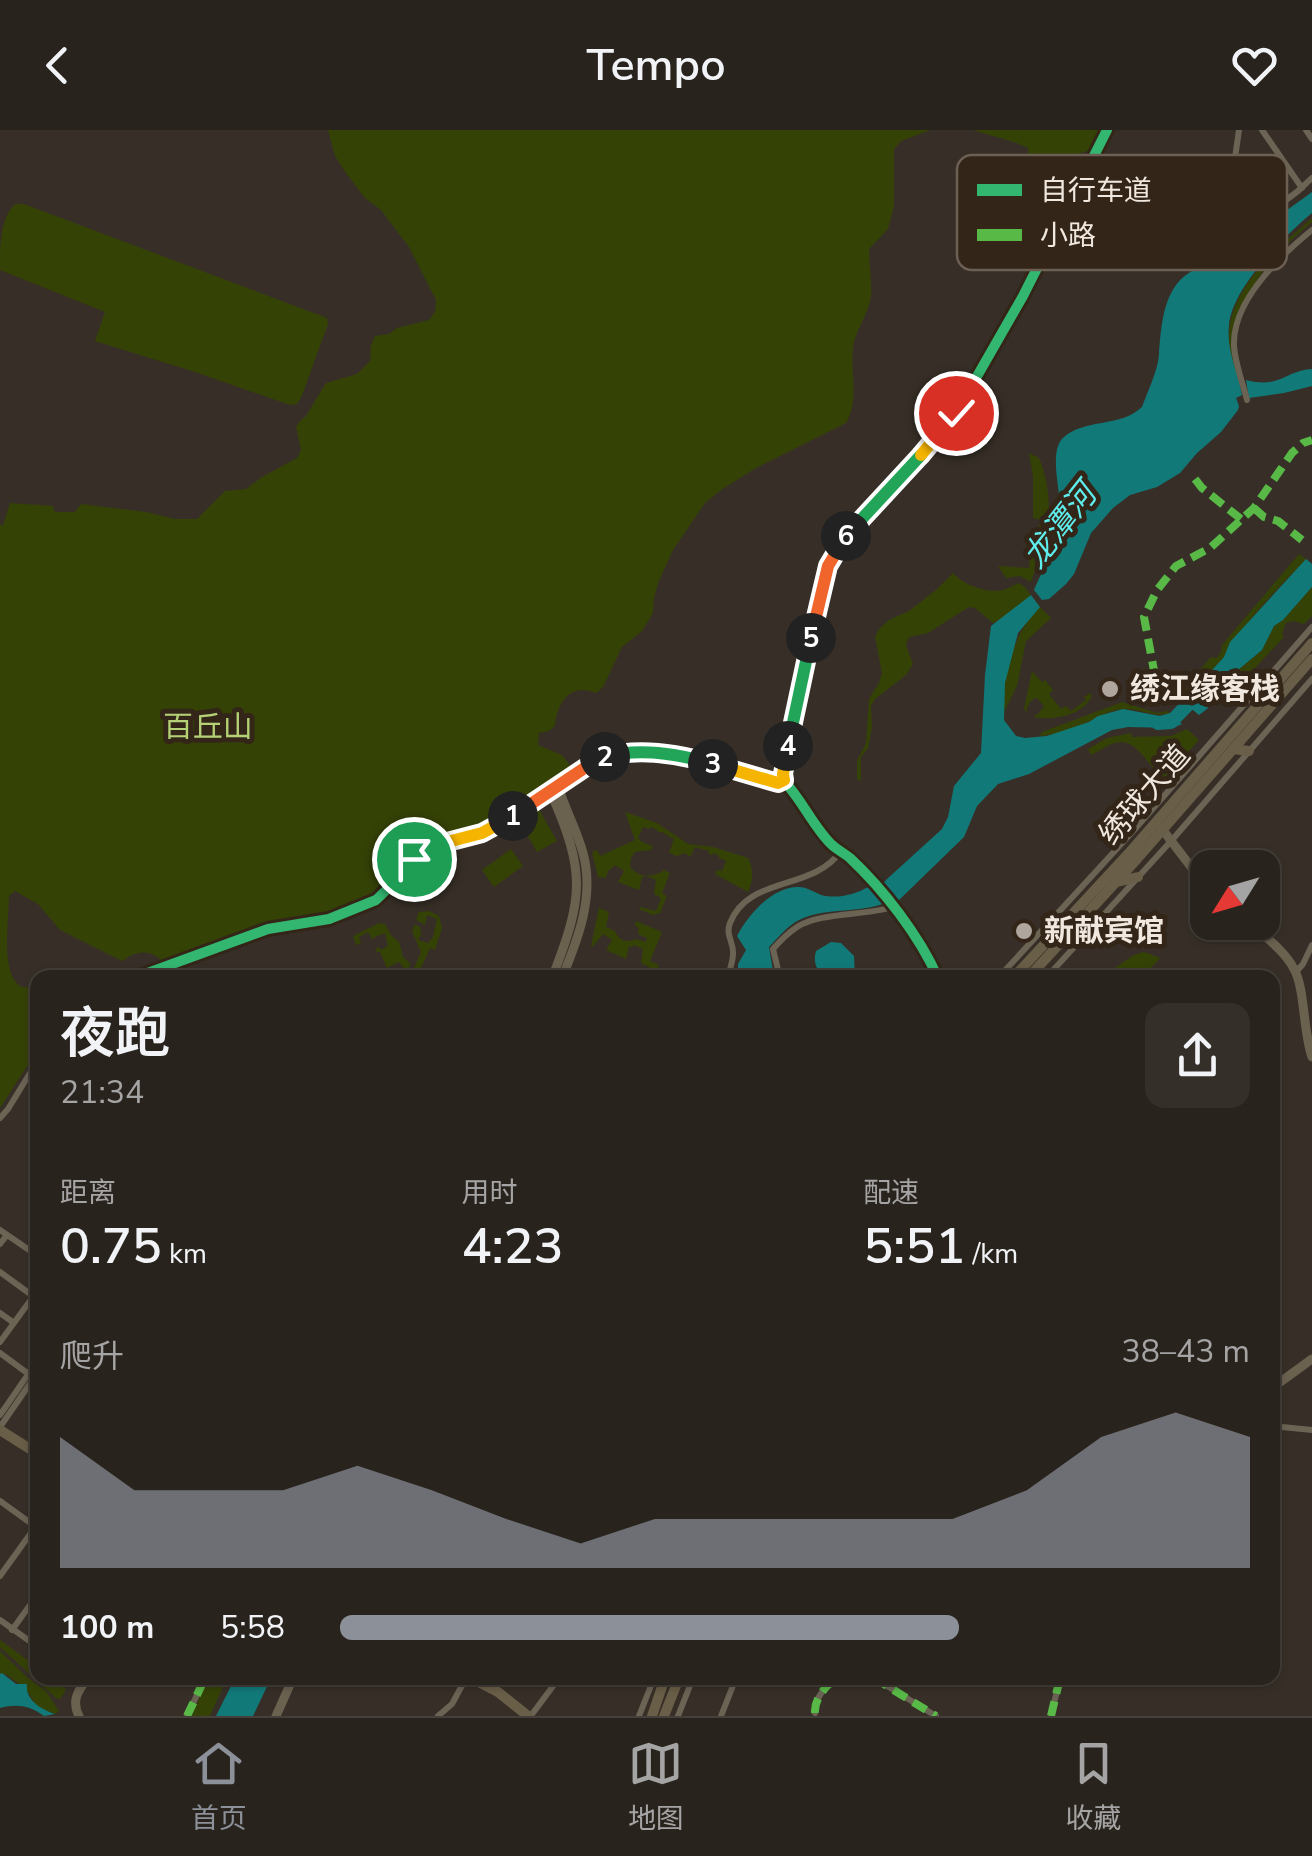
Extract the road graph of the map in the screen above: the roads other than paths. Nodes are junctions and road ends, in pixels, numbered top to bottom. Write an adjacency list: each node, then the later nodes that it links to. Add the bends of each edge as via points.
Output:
1 (1107, 130): 6 (street)
2 (1238, 130): 7 (street)
3 (1262, 130): 8 (street)
4 (1306, 130): 5 (street)
5 (1312, 139)
6 (1094, 155)
7 (1234, 155)
8 (1279, 155)
9 (1287, 166): 11 (street)
10 (1312, 178): 11 (street)
11 (1302, 188): 12 (street)
12 (1287, 200)
13 (1312, 230): 14 (street)
14 (1287, 250)
15 (1036, 270): 24 (street, via 956,413 841,542 828,566)
16 (1270, 270): 17 (street, via 1236,326)
17 (1246, 400)
18 (1312, 628): 26 (street)
19 (1312, 643): 27 (main road, 绣球大道)
20 (1312, 661): 22 (main road, 绣球大道)
21 (1312, 679): 23 (street)
22 (1233, 749): 23 (main road); 27 (main road, 绣球大道)
23 (1249, 751): 28 (street)
24 (784, 780): 25 (street, via 640,752 592,763); 29 (street)
25 (554, 788): 40 (street, via 482,833 423,850 376,900); 41 (main road, via 578,890); 42 (main road, via 584,855 587,888)
26 (1140, 823): 27 (main road); 34 (street)
27 (1159, 826): 28 (main road); 32 (main road, 绣球大道); 35 (main road, 绣球大道)
28 (1172, 840): 30 (main road); 31 (street)
29 (841, 851): 33 (street); 43 (street, via 820,871 747,902 728,931)
30 (1190, 864)
31 (1138, 877): 32 (main road); 38 (street)
32 (1116, 882): 36 (main road, 绣球大道)
33 (891, 905): 44 (street, via 800,924 773,950); 45 (street)
34 (1064, 908): 35 (main road); 46 (street)
35 (1077, 910): 47 (main road, 绣球大道)
36 (1064, 938): 38 (main road); 48 (main road, 绣球大道)
37 (1267, 940): 50 (main road)
38 (1081, 941): 49 (street)
39 (1312, 946): 50 (street)
40 (156, 970)
41 (555, 970)
42 (565, 970)
43 (730, 970)
44 (778, 970)
45 (934, 970)
46 (1006, 970)
47 (1021, 970)
48 (1035, 970)
49 (1054, 970)
50 (1296, 972): 51 (main road)
51 (1312, 1057)
52 (30, 1073): 53 (street)
53 (0, 1118)
54 (3, 1232): 55 (street); 56 (street)
55 (0, 1244)
56 (30, 1251)
57 (0, 1272): 58 (street)
58 (30, 1290)
59 (30, 1300): 61 (street)
60 (0, 1313): 61 (street)
61 (14, 1323): 62 (street)
62 (0, 1342)
63 (0, 1352): 65 (street)
64 (1312, 1356): 66 (main road)
65 (30, 1373)
66 (1280, 1379)
67 (30, 1381): 69 (street)
68 (30, 1382): 72 (street)
69 (0, 1416)
70 (1280, 1427): 71 (street)
71 (1312, 1430)
72 (0, 1431): 73 (main road)
73 (30, 1452)
74 (1, 1504): 75 (street)
75 (30, 1523)
76 (30, 1536): 77 (street)
77 (0, 1576)
78 (30, 1605): 80 (street)
79 (0, 1621): 80 (street)
80 (12, 1630): 81 (street)
81 (30, 1643)
82 (79, 1685): 99 (main road)
83 (202, 1685): 100 (street)
84 (288, 1685): 101 (main road)
85 (464, 1685): 102 (street)
86 (483, 1685): 98 (main road)
87 (496, 1685): 98 (main road)
88 (553, 1685): 98 (street)
89 (656, 1685): 103 (street)
90 (658, 1685): 104 (main road)
91 (676, 1685): 105 (main road)
92 (690, 1685): 106 (street)
93 (733, 1685): 107 (street)
94 (828, 1685): 97 (street)
95 (885, 1685): 108 (street)
96 (1058, 1685): 109 (street)
97 (815, 1713)
98 (532, 1715)
99 (79, 1716)
100 (187, 1716)
101 (274, 1716)
102 (438, 1716)
103 (639, 1716)
104 (652, 1716)
105 (664, 1716)
106 (678, 1716)
107 (721, 1716)
108 (936, 1716)
109 (1051, 1716)

